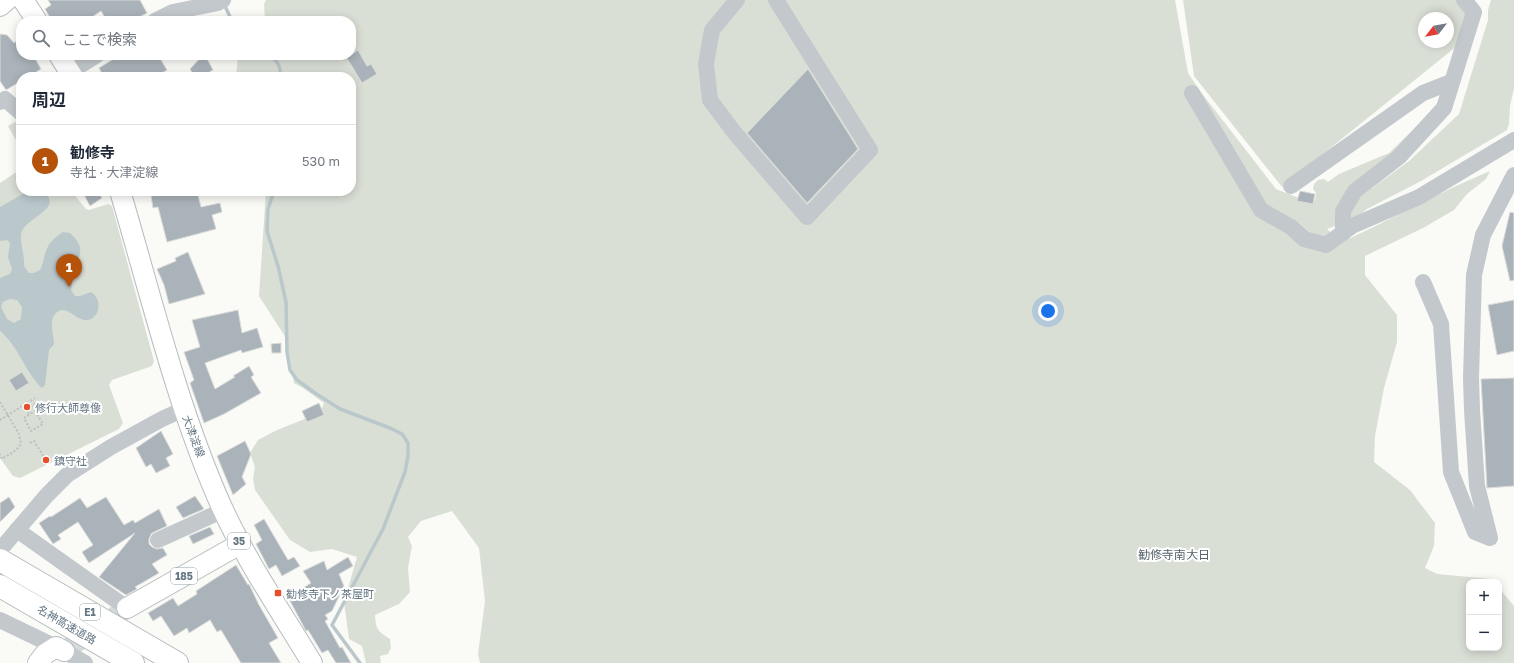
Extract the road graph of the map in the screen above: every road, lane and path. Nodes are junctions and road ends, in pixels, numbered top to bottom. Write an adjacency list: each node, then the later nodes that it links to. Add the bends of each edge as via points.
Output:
1 (7, 0): 7 (main road)
2 (23, 0): 8 (main road)
3 (223, 0): 9 (street)
4 (737, 0): 5 (street, via 712,30 706,64 710,100 734,132 808,217 870,150)
5 (776, 0)
6 (1464, 0): 14 (street, via 1474,12)
7 (0, 6)
8 (34, 16)
9 (165, 16)
10 (62, 60): 12 (main road)
11 (90, 60): 13 (street)
12 (69, 72)
13 (75, 72)
14 (1451, 82): 20 (street, via 1423,93); 22 (street, via 1444,108 1400,157 1355,191 1343,211)
15 (1192, 93): 22 (street, via 1262,210 1291,227 1304,239 1326,245)
16 (0, 102): 17 (street, via 5,99)
17 (16, 109)
18 (1514, 140): 22 (street, via 1419,197 1352,226)
19 (1514, 175): 23 (street, via 1483,235 1474,275 1471,378 1477,486 1490,538 1475,532 1451,472 1441,324)
20 (1291, 186)
21 (121, 196): 29 (main road, 大津淀線 / 35)
22 (1343, 233)
23 (1423, 282)
24 (35, 398): 27 (path)
25 (0, 402): 31 (path)
26 (36, 403): 28 (path)
27 (24, 405): 30 (path); 31 (path)
28 (31, 406)
29 (184, 409): 36 (main road, 大津淀線 / 35); 37 (street, via 73,470)
30 (29, 414): 30 (path, via 35,411 43,424 31,431 24,418)
31 (7, 415): 32 (path); 34 (path, via 19,434 21,443 15,451 2,459)
32 (0, 420)
33 (30, 443): 35 (path, via 34,440)
34 (0, 454)
35 (44, 457)
36 (224, 510): 38 (street); 39 (main road, 大津淀線 / 35)
37 (17, 530): 40 (street); 42 (street)
38 (158, 540)
39 (240, 544): 42 (main road, 185); 49 (main road, 大津淀線 / 35)
40 (1, 557): 48 (highway, 名神高速道路 / E1)
41 (0, 586): 47 (highway, 名神高速道路 / E1)
42 (127, 608)
43 (0, 620): 44 (street)
44 (60, 649): 45 (main road, via 45,654); 46 (street)
45 (38, 663)
46 (85, 663)
47 (133, 663)
48 (177, 663)
49 (312, 663)

